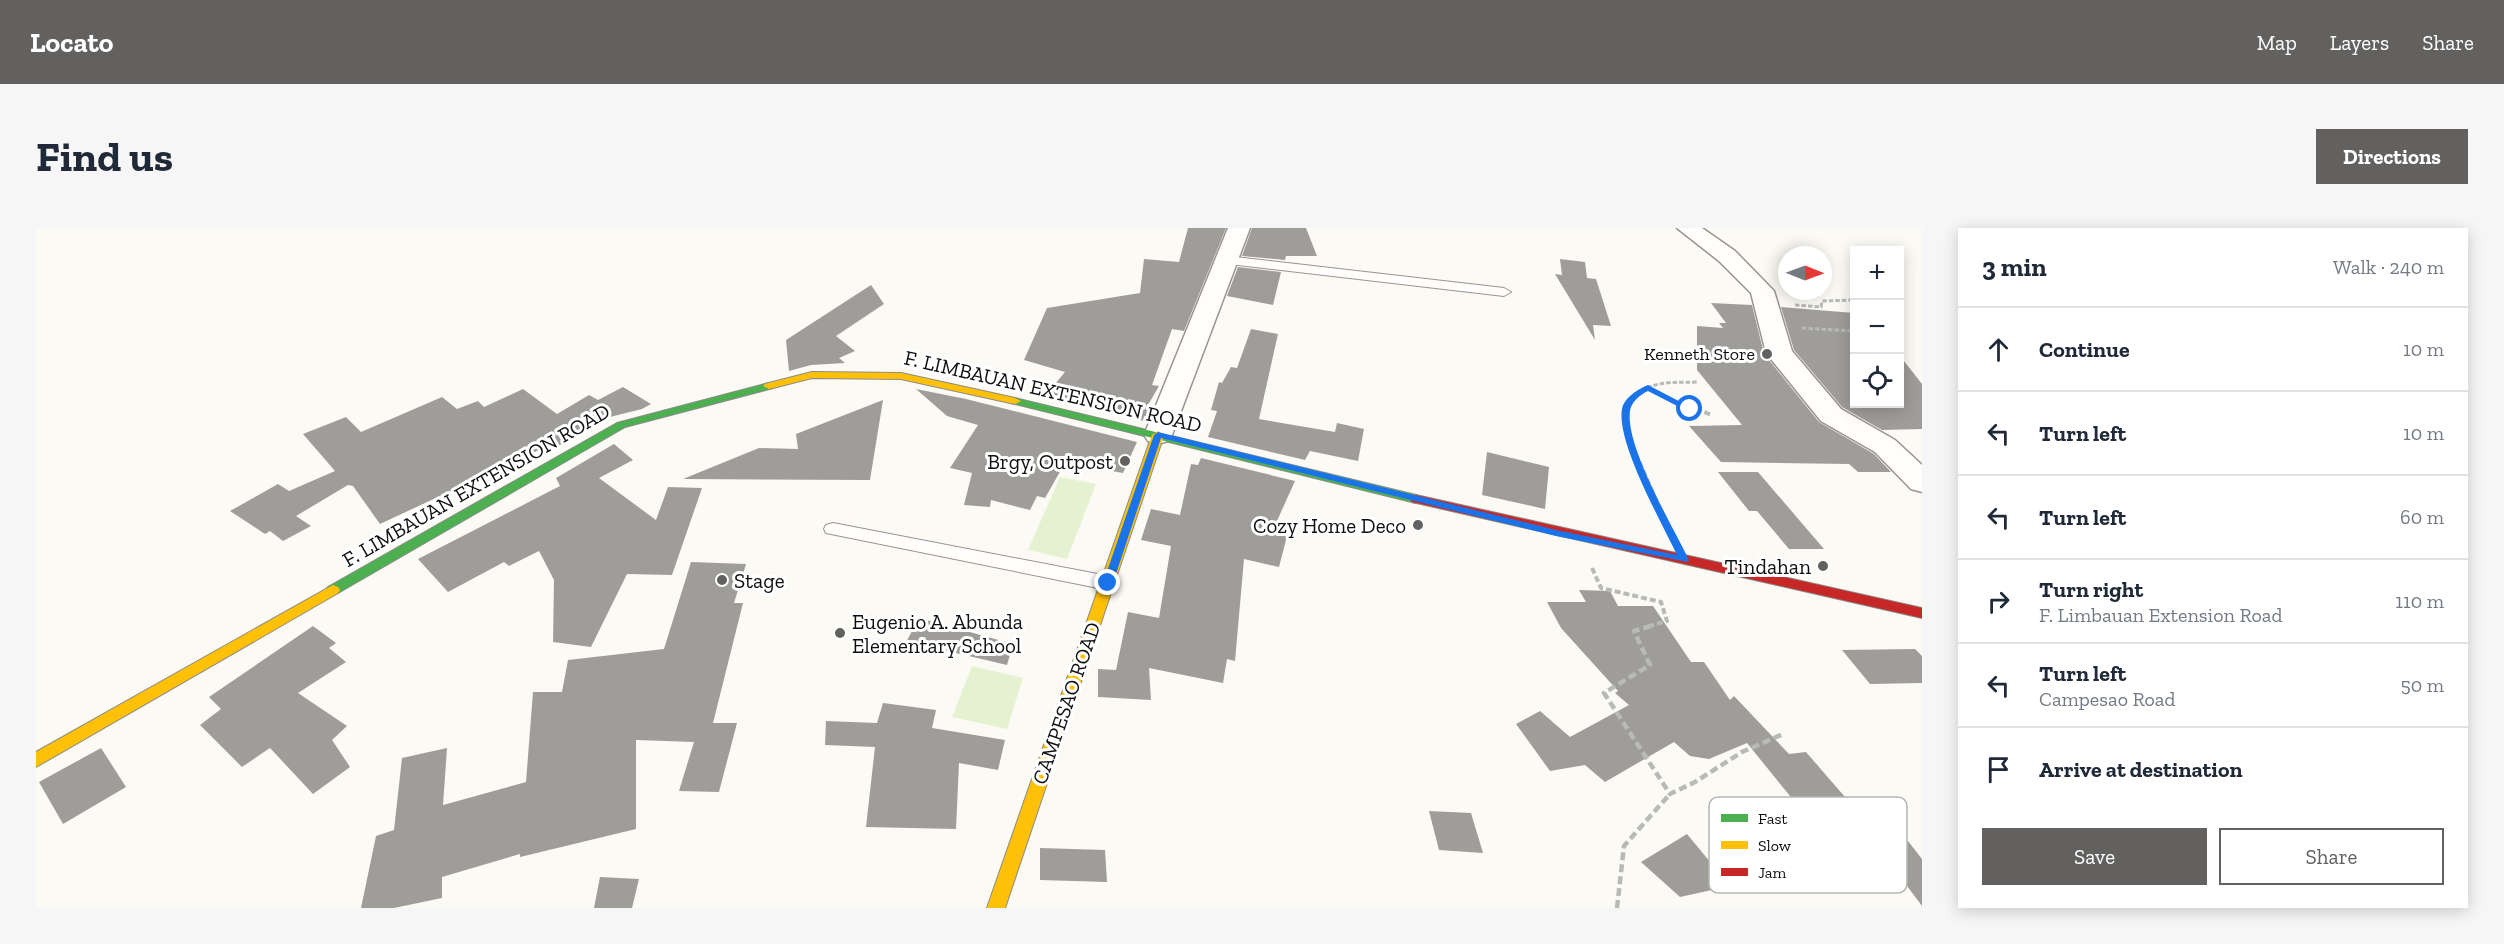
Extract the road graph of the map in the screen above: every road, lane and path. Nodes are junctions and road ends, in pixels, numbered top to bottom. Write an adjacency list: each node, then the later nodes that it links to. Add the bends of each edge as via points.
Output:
1 (1239, 228): 3 (street, CAMPESAO ROAD)
2 (1688, 228): 7 (street, via 1727,256 1762,291)
3 (1226, 260): 4 (lane); 12 (street, CAMPESAO ROAD)
4 (1504, 292)
5 (1850, 300): 6 (path, via 1822,301 1821,307)
6 (1790, 305)
7 (1771, 325): 8 (path); 13 (street, via 1779,353 1831,414 1885,446)
8 (1850, 331)
9 (1697, 382): 10 (path, via 1657,383)
10 (1648, 388): 11 (path, via 1690,409); 16 (path, via 1638,393 1626,408 1626,432)
11 (1712, 415)
12 (1158, 435): 15 (street, F. LIMBAUAN EXTENSION ROAD); 17 (street, CAMPESAO ROAD); 20 (street, F. LIMBAUAN EXTENSION ROAD, via 966,388 900,376 812,375 621,425)
13 (1922, 482)
14 (833, 529): 17 (lane)
15 (1577, 538): 16 (street, F. LIMBAUAN EXTENSION ROAD); 21 (path, via 1601,588 1661,602 1667,621 1634,631 1650,666 1604,693)
16 (1684, 560): 18 (street, F. LIMBAUAN EXTENSION ROAD)
17 (1108, 583): 22 (street, CAMPESAO ROAD)
18 (1922, 613)
19 (1783, 734): 21 (path, via 1742,752)
20 (36, 760)
21 (1670, 794): 23 (path, via 1624,846)
22 (996, 908)
23 (1617, 908)

